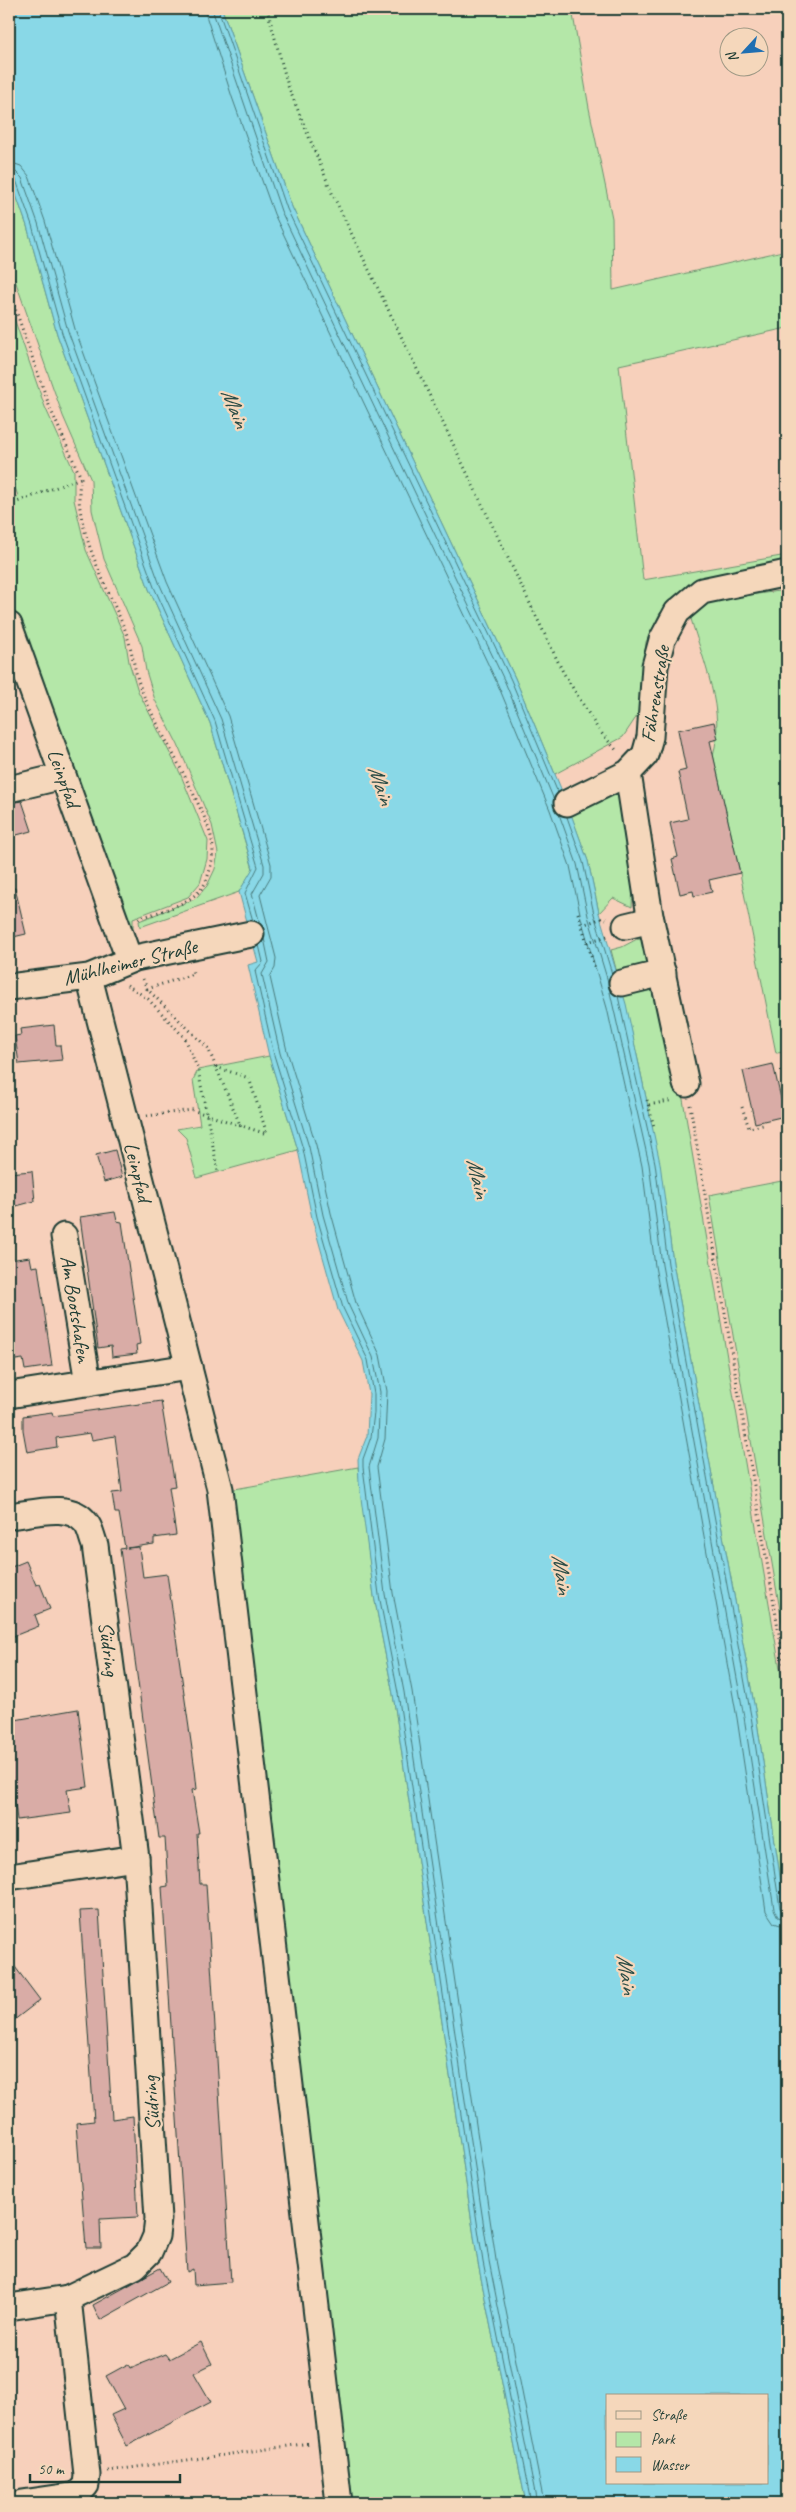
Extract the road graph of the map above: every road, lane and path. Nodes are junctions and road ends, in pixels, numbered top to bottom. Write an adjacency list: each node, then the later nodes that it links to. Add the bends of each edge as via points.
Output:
1 (267, 9): 7 (path, via 288,86 332,193 563,672 598,729 621,756)
2 (9, 292): 3 (path, via 50,408)
3 (81, 478): 4 (path); 17 (path, via 78,496 91,551 129,638 142,692 196,799 213,842 212,860 204,884 192,898 138,919)
4 (9, 505)
5 (787, 573): 7 (street, Fährenstraße, via 702,591 677,612 662,640 655,666 648,747 639,763)
6 (9, 625): 8 (street, Leinpfad)
7 (628, 773): 10 (street); 12 (street)
8 (63, 776): 9 (street); 17 (street, Leinpfad)
9 (9, 789)
10 (568, 803)
11 (578, 913): 13 (path)
12 (651, 920): 14 (street); 20 (street)
13 (582, 925): 14 (path); 16 (path)
14 (612, 927): 16 (path)
15 (252, 934): 17 (street, Mühlheimer Straße)
16 (587, 942): 18 (path)
17 (132, 958): 19 (street, Mühlheimer Straße); 23 (path, via 147,989 208,1048)
18 (595, 969)
19 (96, 974): 22 (street, Mühlheimer Straße); 29 (path, via 148,999 185,1038 198,1070); 30 (street, Leinpfad)
20 (663, 974): 21 (street); 24 (street)
21 (622, 983)
22 (9, 987)
23 (216, 1067): 32 (path); 32 (path, via 249,1078 268,1134)
24 (686, 1084): 40 (path)
25 (647, 1100): 27 (path)
26 (655, 1104): 27 (path)
27 (649, 1105): 33 (path)
28 (742, 1107): 31 (path, via 749,1128)
29 (206, 1115): 30 (path, via 192,1110); 32 (path); 34 (path)
30 (125, 1119): 36 (street, Leinpfad)
31 (763, 1125)
32 (241, 1127)
33 (654, 1127)
34 (218, 1172)
35 (64, 1236): 37 (street, Am Bootshafen)
36 (189, 1367): 37 (street, Am Bootshafen); 45 (street, Leinpfad, via 220,1489)
37 (88, 1383): 38 (street, Am Bootshafen)
38 (9, 1395)
39 (9, 1516): 41 (street, Südring, via 66,1510 87,1524 95,1545)
40 (787, 1681)
41 (136, 1858): 42 (street); 43 (street, Südring, via 158,2219 156,2236 149,2252 135,2266)
42 (9, 1878)
43 (68, 2298): 44 (street, Südring); 46 (street)
44 (9, 2307)
45 (333, 2440): 46 (path); 48 (street, Leinpfad)
46 (87, 2474): 47 (street, via 86,2485 77,2495)
47 (22, 2503)
48 (339, 2503)

